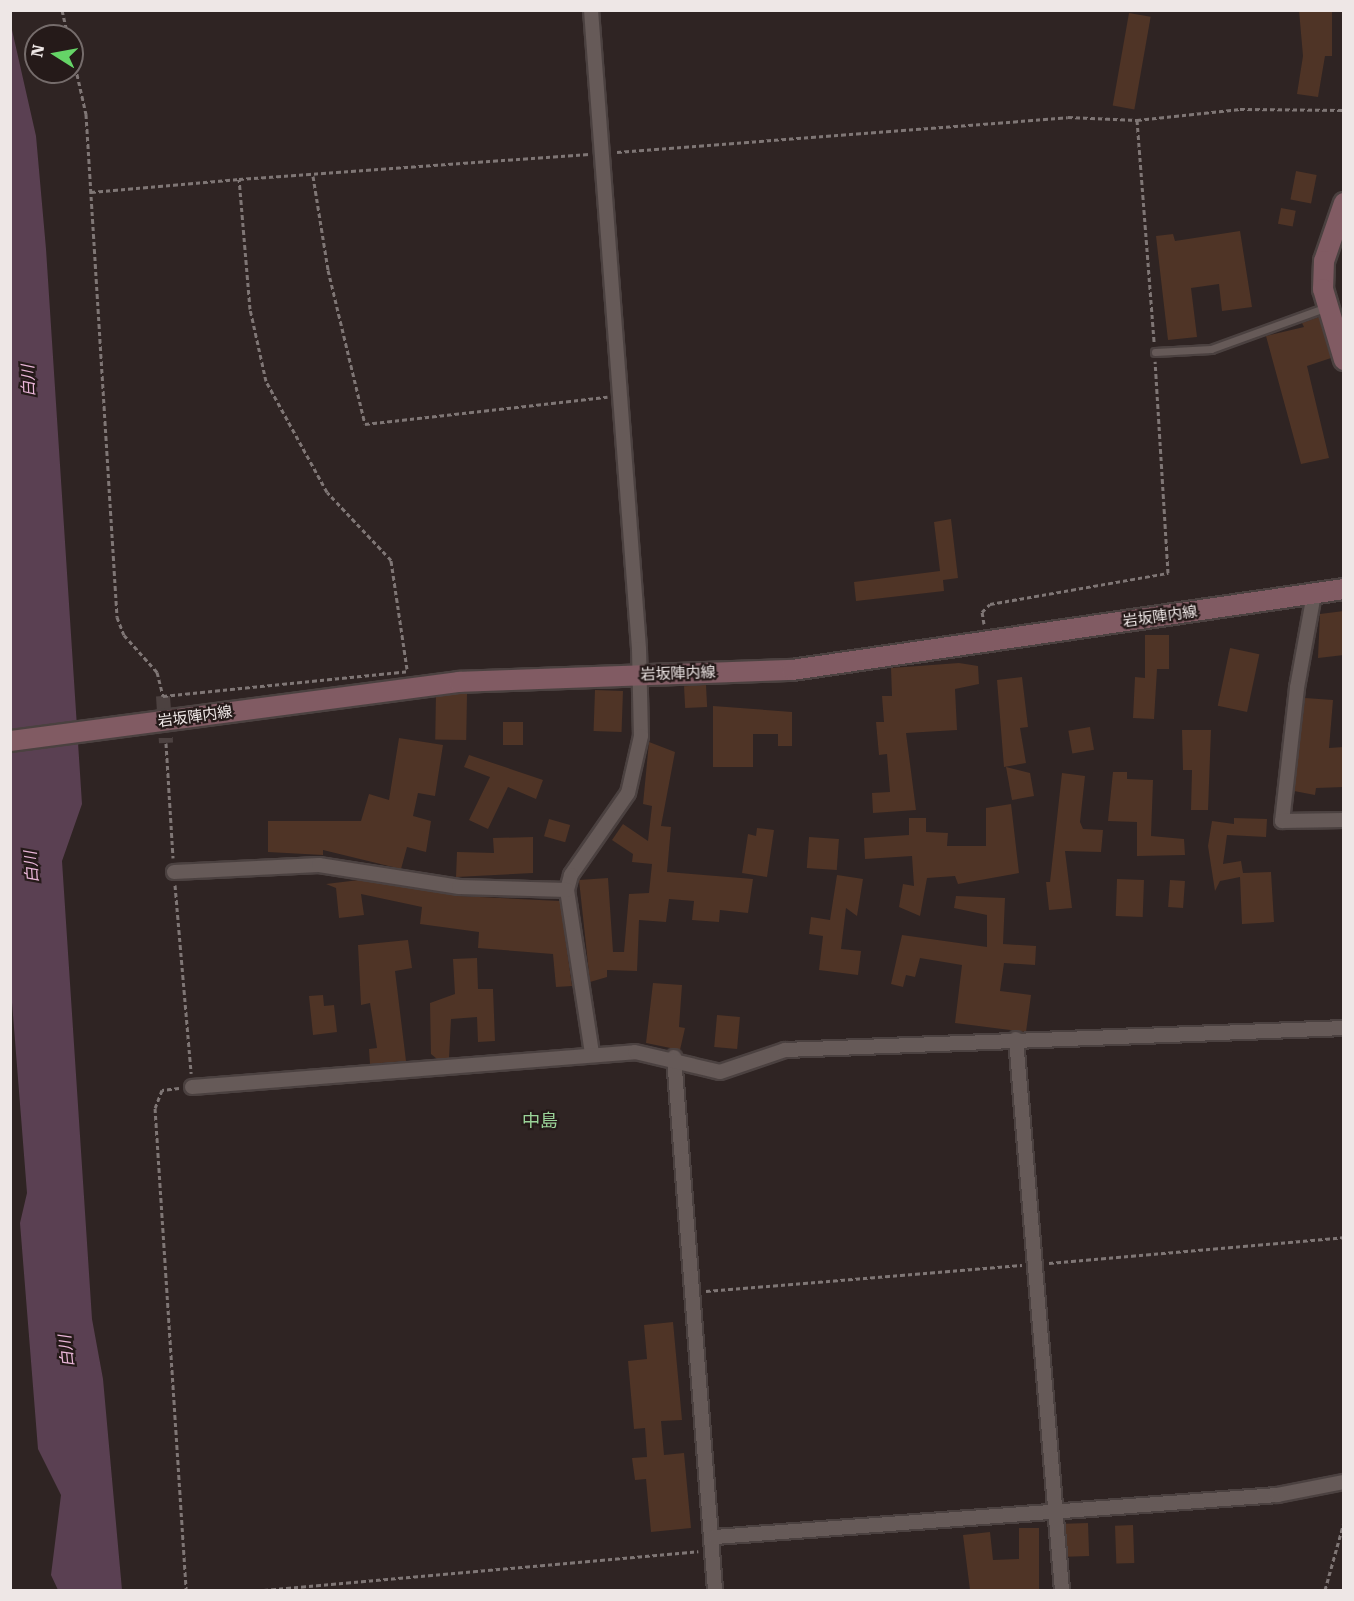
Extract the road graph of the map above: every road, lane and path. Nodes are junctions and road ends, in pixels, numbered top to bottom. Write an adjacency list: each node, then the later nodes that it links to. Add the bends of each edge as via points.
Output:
1 (591, 10): 5 (street)
2 (79, 84): 8 (path, via 86,114)
3 (1344, 110): 4 (path, via 1240,109)
4 (1137, 120): 5 (path, via 1068,117); 11 (path)
5 (603, 153): 6 (path); 13 (street)
6 (313, 176): 7 (path); 13 (path, via 328,270 365,424)
7 (239, 179): 8 (path); 18 (path, via 250,309 266,381 327,492 392,560)
8 (90, 192): 18 (path, via 117,617 124,634 157,672 163,696)
9 (1344, 203): 10 (main road, via 1324,261)
10 (1324, 308): 11 (lane, via 1211,349); 12 (main road)
11 (1155, 352): 16 (path, via 1168,573 990,604 982,612)
12 (1344, 360)
13 (621, 395): 17 (street)
14 (1344, 589): 15 (main road, 岩坂陣内線)
15 (1314, 594): 16 (main road, 岩坂陣内線); 21 (street, via 1297,688 1282,821)
16 (987, 642): 17 (main road, 岩坂陣内線, via 792,670)
17 (639, 676): 18 (main road, 岩坂陣内線); 23 (street, via 641,736 628,793 570,875)
18 (409, 678): 19 (main road, 岩坂陣内線, via 100,731)
19 (10, 741)
20 (166, 742): 22 (path)
21 (1344, 820)
22 (174, 872): 23 (street, via 319,865 459,887); 28 (path)
23 (567, 890): 26 (street)
24 (1344, 1028): 25 (street)
25 (1016, 1039): 27 (street, via 785,1050 720,1072); 30 (street)
26 (592, 1054): 27 (street); 28 (street)
27 (674, 1057): 31 (street)
28 (192, 1087): 36 (path, via 162,1090 155,1108)
29 (1344, 1237): 30 (path)
30 (1034, 1264): 31 (path); 33 (street)
31 (693, 1292): 35 (street)
32 (1344, 1482): 33 (street, via 1277,1496)
33 (1054, 1512): 35 (street); 39 (street)
34 (1344, 1522): 40 (path)
35 (716, 1543): 37 (path); 38 (street)
36 (186, 1590)
37 (264, 1590)
38 (715, 1590)
39 (1062, 1590)
40 (1325, 1590)

